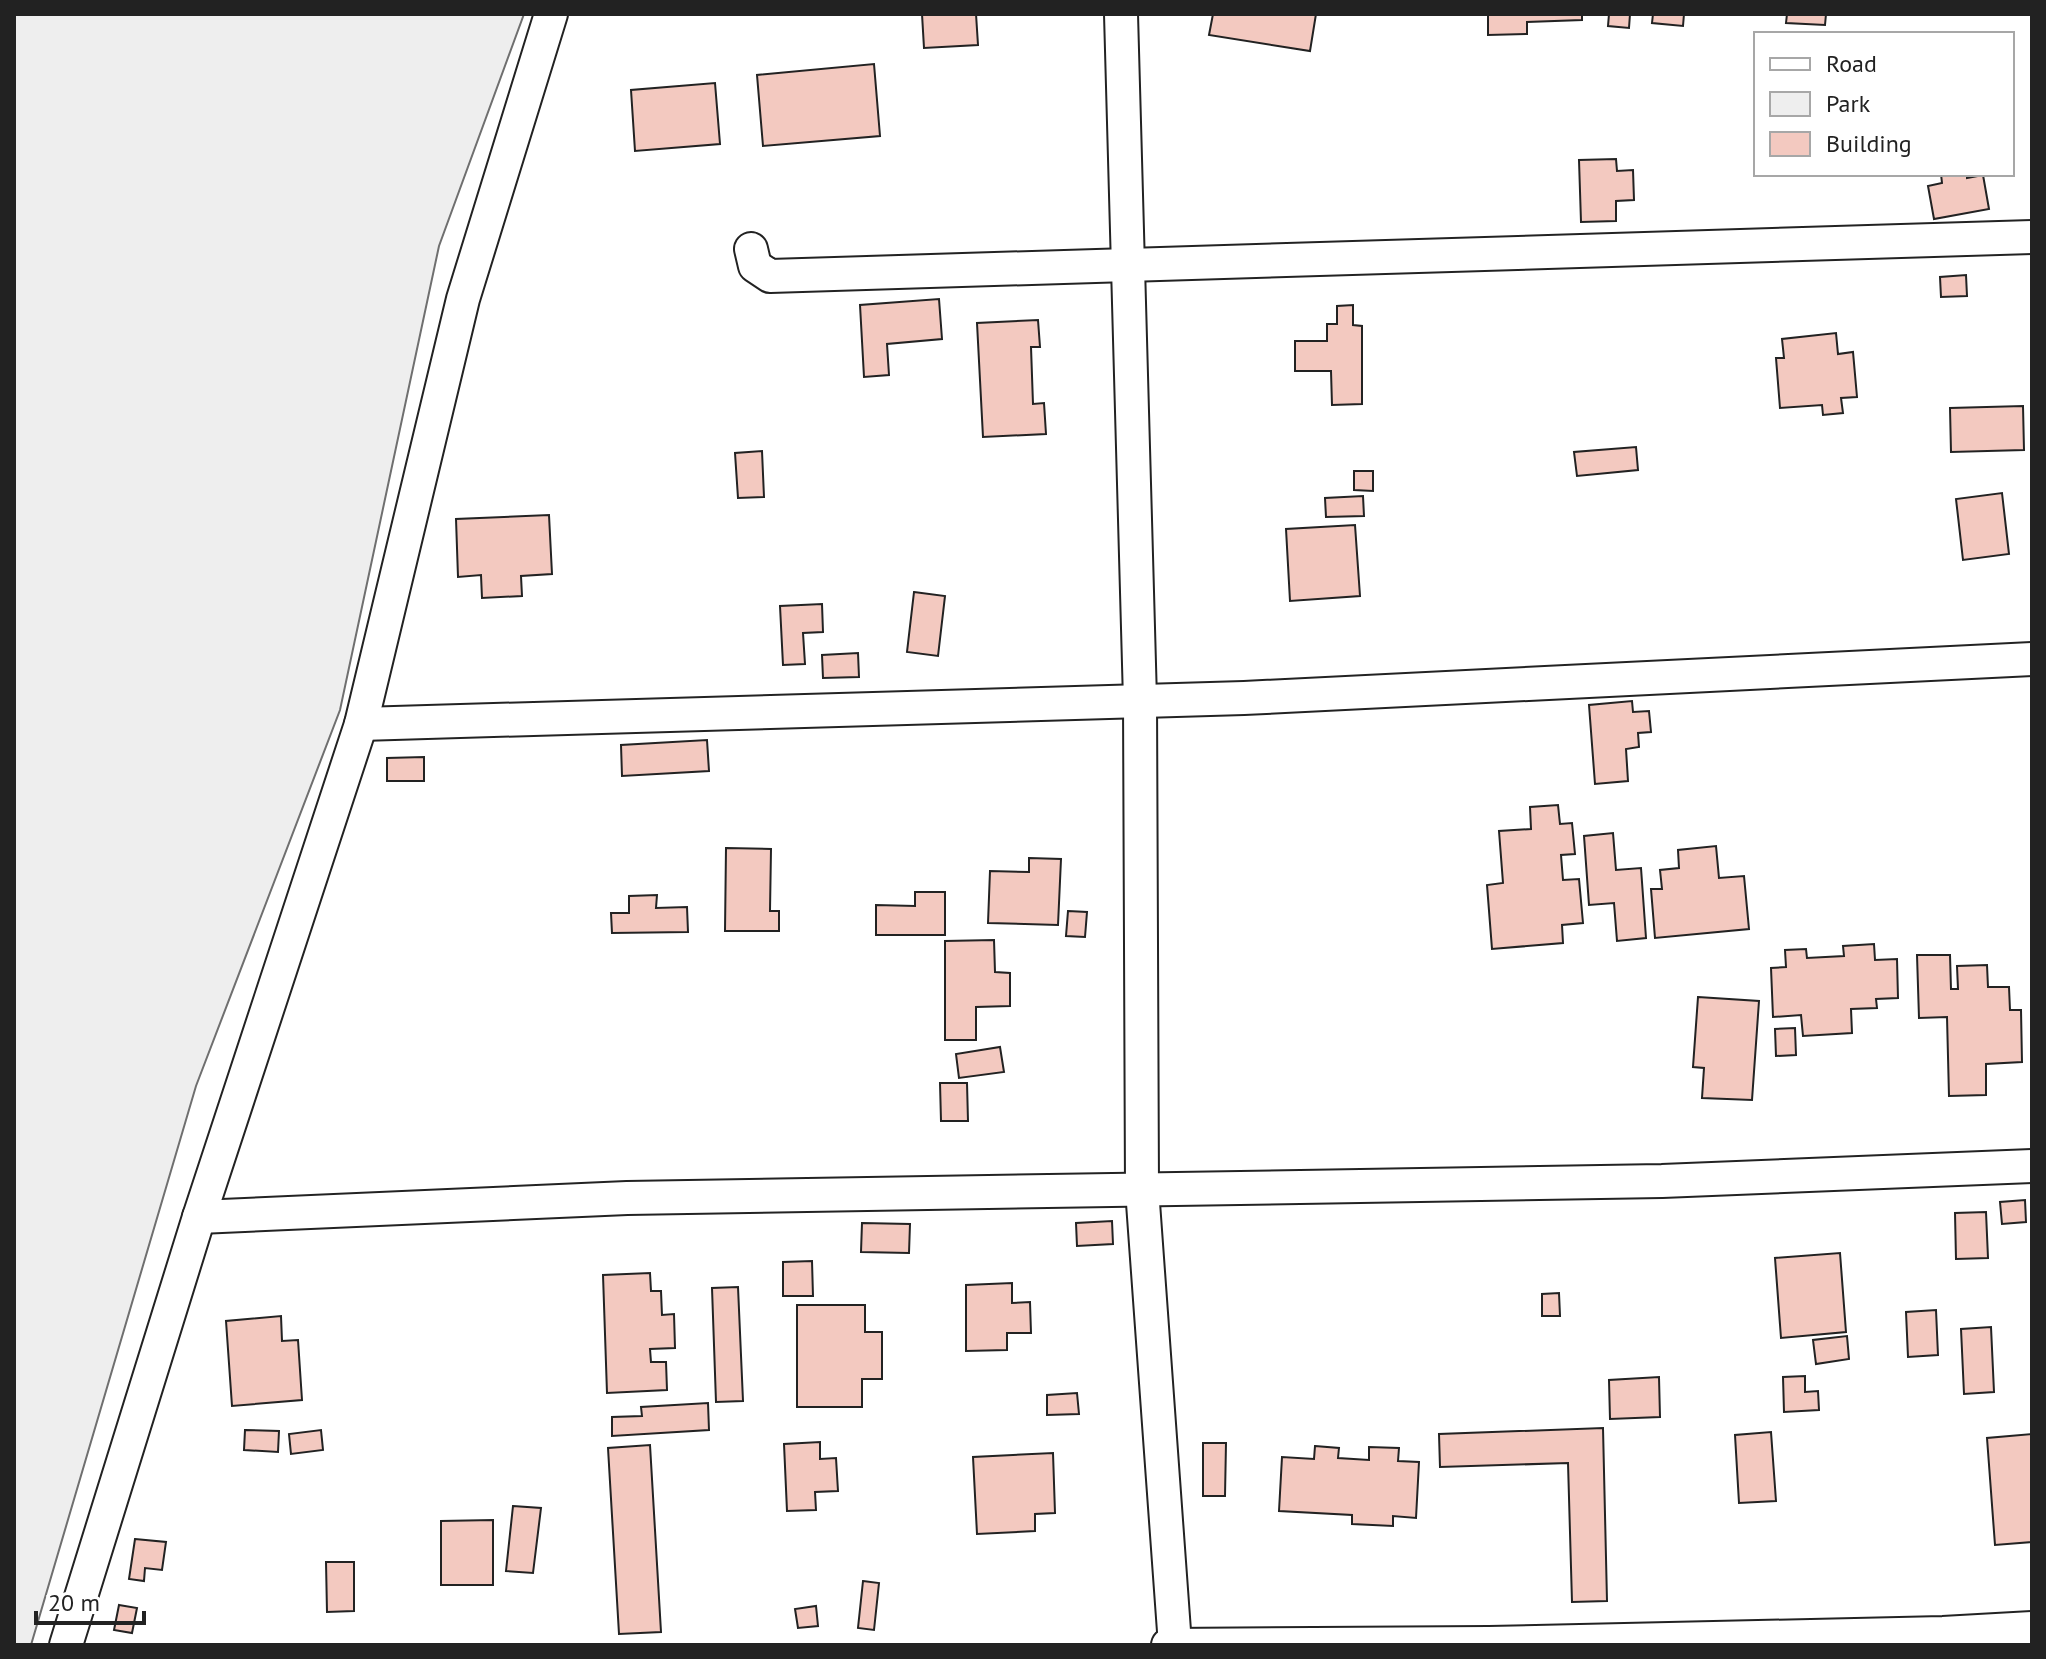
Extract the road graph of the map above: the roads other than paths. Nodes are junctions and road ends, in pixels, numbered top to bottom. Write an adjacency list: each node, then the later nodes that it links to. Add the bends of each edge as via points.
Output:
1 (551, 14): 8 (street, via 463,299)
2 (1121, 14): 5 (street)
3 (2032, 237): 5 (street)
4 (751, 249): 5 (street, via 755,266 770,276)
5 (1129, 267): 7 (street)
6 (2032, 659): 7 (street, via 1409,692)
7 (1140, 700): 8 (street); 10 (street)
8 (361, 724): 11 (street)
9 (2032, 1166): 10 (street, via 1662,1181)
10 (1142, 1189): 11 (street, via 627,1198); 15 (street)
11 (199, 1217): 13 (street)
12 (2032, 1628): 15 (street, via 1505,1643)
13 (66, 1645)
14 (1168, 1645): 15 (street)
15 (1175, 1645)

